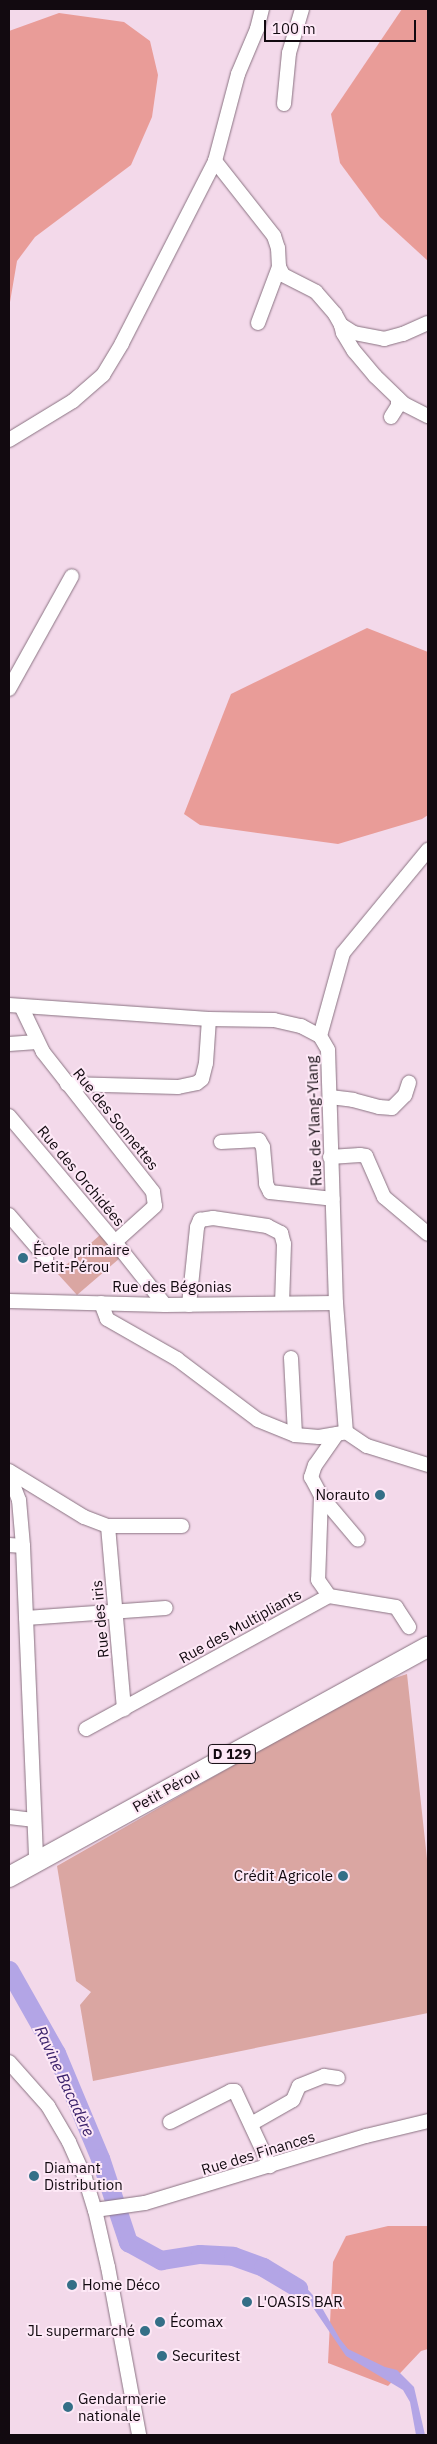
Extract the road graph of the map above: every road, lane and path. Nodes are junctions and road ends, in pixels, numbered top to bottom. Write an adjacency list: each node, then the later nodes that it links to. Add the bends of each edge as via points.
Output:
1 (262, 9): 4 (street, via 258,29 238,74)
2 (302, 9): 3 (street, via 289,53)
3 (284, 104)
4 (215, 161): 5 (street, via 274,236); 12 (street, via 122,343 102,375 73,401)
5 (279, 267): 6 (street); 8 (street, via 283,275 316,292)
6 (258, 323)
7 (428, 323): 8 (street, via 384,339 354,334)
8 (341, 325): 9 (street, via 342,333 354,351)
9 (398, 399): 10 (street); 11 (street, via 398,406)
10 (428, 416)
11 (391, 417)
12 (9, 440)
13 (72, 576): 14 (street)
14 (9, 689)
15 (428, 850): 18 (street, via 344,953)
16 (15, 1005): 17 (street, Rue de Ylang-Ylang); 19 (street, Rue des Sonnettes)
17 (209, 1019): 18 (street, Rue de Ylang-Ylang, via 282,1021); 22 (street, via 206,1063 198,1083 178,1087)
18 (320, 1036): 23 (street, Rue de Ylang-Ylang, via 328,1050)
19 (37, 1042): 20 (street); 22 (street, Rue des Sonnettes)
20 (9, 1044)
21 (409, 1083): 23 (street, via 405,1095 392,1108)
22 (67, 1084): 30 (street, Rue des Sonnettes, via 153,1192 155,1206)
23 (330, 1097): 26 (street, Rue de Ylang-Ylang)
24 (9, 1116): 30 (street, Rue des Orchidées)
25 (221, 1142): 27 (street, via 259,1140 270,1192)
26 (330, 1157): 27 (street, Rue de Ylang-Ylang); 29 (street, via 366,1156 384,1197)
27 (333, 1199): 35 (street, Rue de Ylang-Ylang)
28 (9, 1215): 31 (street)
29 (428, 1234)
30 (115, 1242): 37 (street, Rue des Orchidées)
31 (46, 1258)
32 (9, 1301): 33 (street, Rue des Bégonias)
33 (101, 1303): 37 (street, Rue des Bégonias); 40 (street, via 107,1319 177,1358 258,1420)
34 (282, 1303): 35 (street, Rue des Bégonias); 36 (street, Rue des Bégonias); 36 (street, via 284,1244 281,1233 267,1226 205,1218 197,1227)
35 (336, 1303): 39 (street, Rue de Ylang-Ylang)
36 (189, 1305): 37 (street, Rue des Bégonias)
37 (164, 1306)
38 (291, 1358): 40 (street)
39 (342, 1433): 40 (street, via 319,1437); 41 (street, via 367,1446); 43 (street, via 312,1470 313,1484)
40 (295, 1435)
41 (428, 1466)
42 (9, 1473): 44 (street, via 84,1517); 47 (street, via 19,1500)
43 (320, 1496): 46 (street); 48 (street, via 318,1580)
44 (108, 1526): 45 (street); 50 (street, Rue des iris)
45 (182, 1526)
46 (358, 1540)
47 (16, 1546): 51 (street)
48 (329, 1596): 52 (street, via 396,1606); 55 (street, Rue des Multipliants)
49 (166, 1608): 50 (street)
50 (116, 1612): 51 (street); 55 (street, Rue des iris)
51 (26, 1618): 58 (street)
52 (409, 1627)
53 (428, 1633): 59 (highway, Petit Pérou / D 129)
54 (428, 1647): 59 (highway, Petit Pérou / D 129)
55 (124, 1709): 56 (street, Rue des Multipliants)
56 (86, 1730)
57 (9, 1817): 58 (street)
58 (34, 1820): 59 (street)
59 (36, 1854): 60 (highway, Petit Pérou / D 129); 61 (highway, Petit Pérou / D 129)
60 (9, 1861)
61 (9, 1877)
62 (9, 2062): 68 (street, via 48,2106)
63 (338, 2078): 66 (street, via 324,2076 299,2086 292,2100)
64 (428, 2121): 67 (street, Rue des Finances, via 366,2136)
65 (170, 2122): 66 (street, via 233,2090)
66 (251, 2124): 67 (street)
67 (270, 2166): 68 (street, Rue des Finances, via 124,2207)
68 (102, 2210): 69 (street)
69 (139, 2435)

